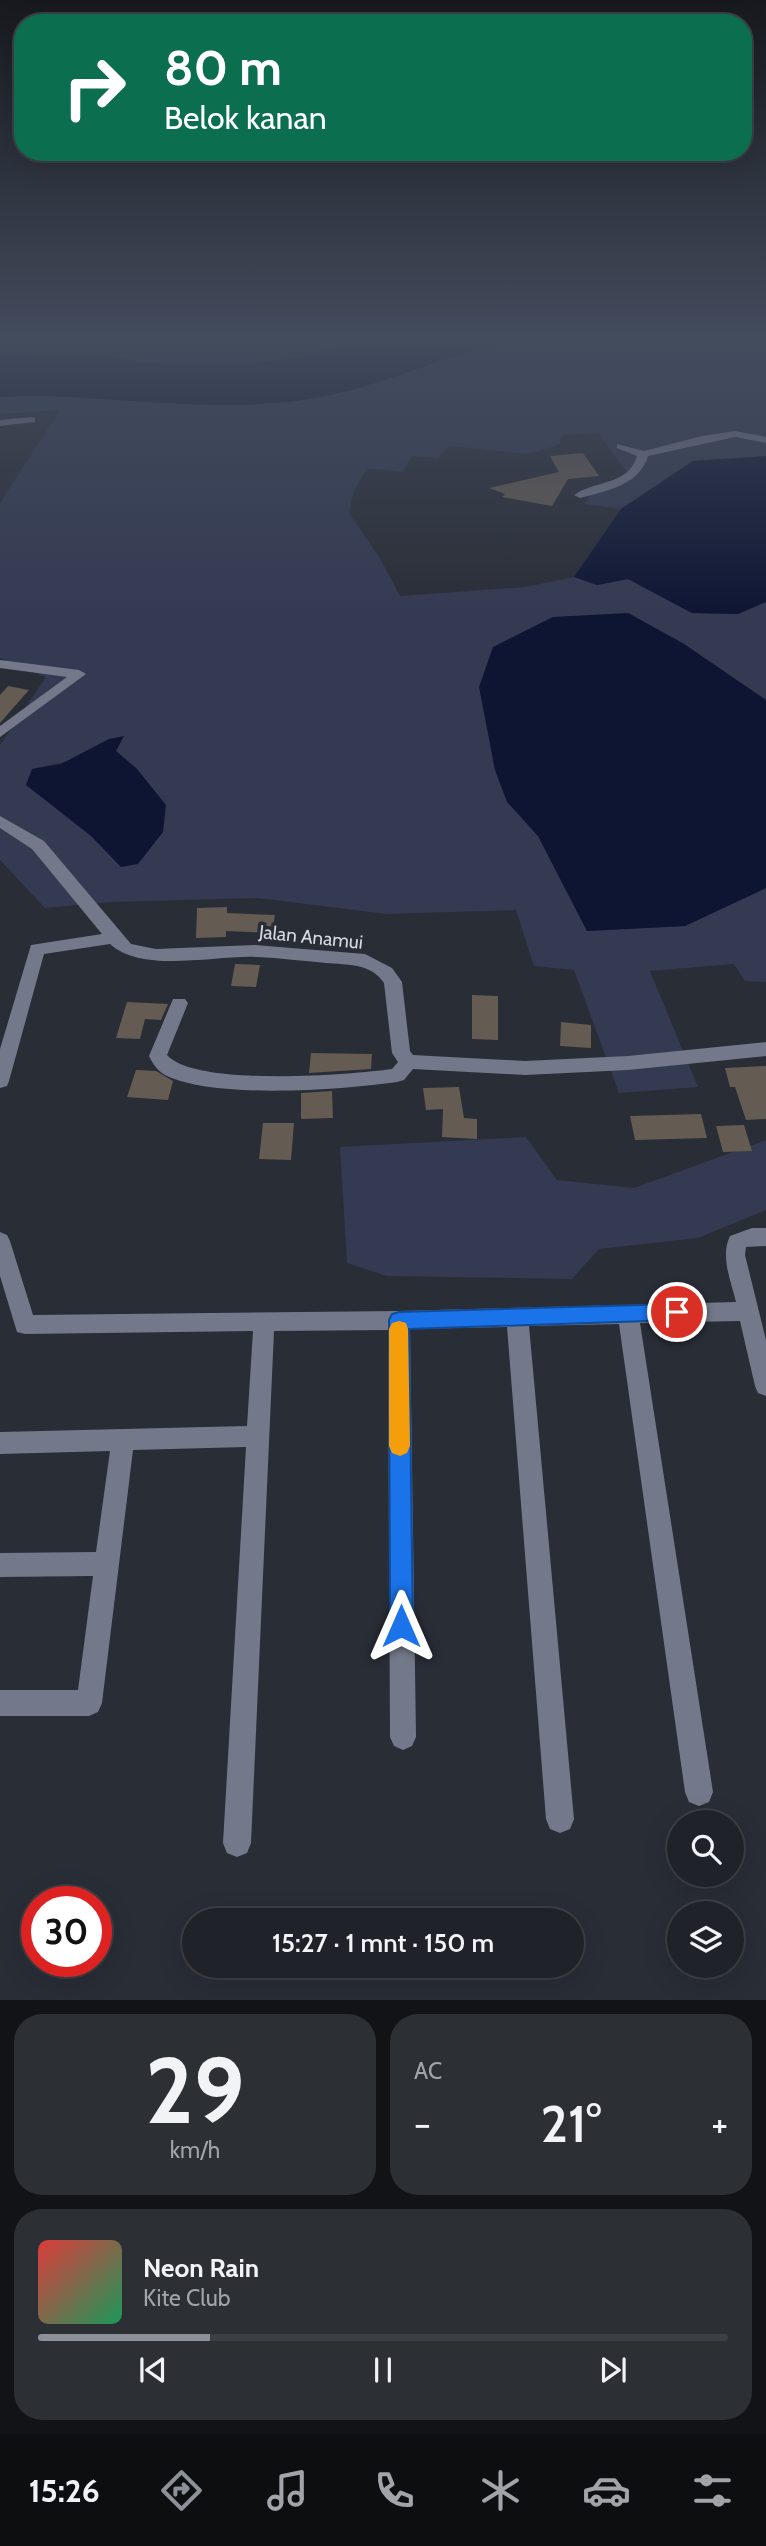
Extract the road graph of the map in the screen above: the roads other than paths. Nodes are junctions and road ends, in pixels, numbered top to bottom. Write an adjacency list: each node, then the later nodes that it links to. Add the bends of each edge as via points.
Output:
1 (766, 440): 3 (street, via 736,434)
2 (621, 446): 3 (street)
3 (643, 454): 4 (street, via 634,475)
4 (580, 495)
5 (0, 664): 6 (street, via 79,674)
6 (0, 733)
7 (0, 821): 8 (street, Jalan Anamui, via 38,845)
8 (114, 938): 11 (street, Jalan Anamui, via 126,948 156,955 255,951 365,960 386,972 393,982 401,1053); 12 (street, via 37,949)
9 (179, 1003): 11 (street, via 158,1056 170,1070 251,1081 365,1081 397,1075)
10 (766, 1049): 11 (street, via 525,1068)
11 (408, 1062)
12 (0, 1081)
13 (766, 1237): 15 (street, via 737,1242 735,1255)
14 (0, 1241): 19 (street, via 25,1325)
15 (750, 1311): 16 (street); 20 (street)
16 (628, 1313): 17 (street); 28 (street)
17 (517, 1316): 18 (street); 29 (street)
18 (399, 1320): 19 (street); 27 (street)
19 (264, 1322): 21 (street)
20 (766, 1386)
21 (258, 1436): 22 (street); 30 (street)
22 (123, 1440): 23 (street); 24 (street)
23 (0, 1443)
24 (107, 1564): 25 (street); 26 (street, via 89,1703)
25 (0, 1565)
26 (0, 1703)
27 (402, 1737)
28 (699, 1792)
29 (560, 1819)
30 (237, 1843)

